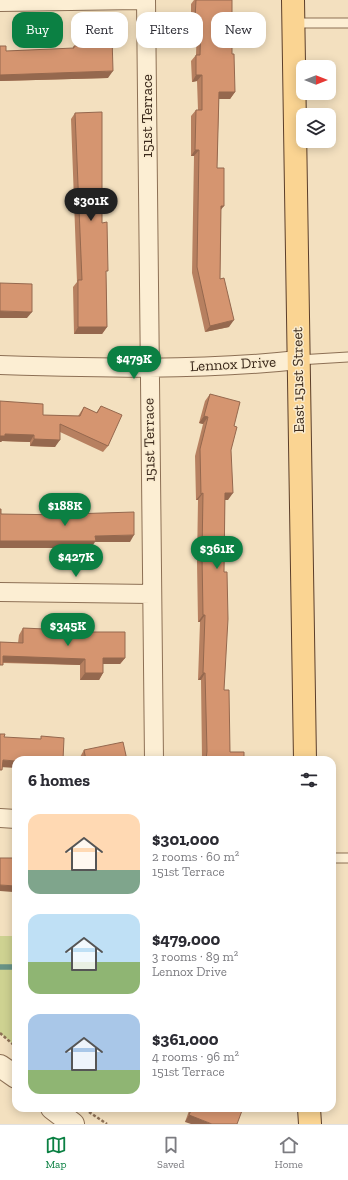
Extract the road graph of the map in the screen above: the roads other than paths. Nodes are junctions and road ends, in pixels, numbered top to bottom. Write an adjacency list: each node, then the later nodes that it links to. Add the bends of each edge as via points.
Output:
1 (140, 0): 4 (street)
2 (146, 0): 10 (street, 151st Terrace)
3 (293, 0): 5 (main road, East 151st Street)
4 (0, 2)
5 (294, 23): 6 (lane); 8 (main road, East 151st Street)
6 (348, 23)
7 (348, 357): 8 (lane)
8 (298, 360): 10 (street, Lennox Drive, via 254,366); 14 (main road, East 151st Street)
9 (0, 365): 10 (street, Lennox Drive)
10 (148, 367): 12 (street, 151st Terrace)
11 (0, 592): 12 (street)
12 (151, 594): 13 (street, 151st Terrace)
13 (154, 756)
14 (305, 756)
15 (0, 818): 16 (street)
16 (12, 819)
17 (336, 858): 18 (lane)
18 (348, 858)
19 (0, 1066): 20 (street)
20 (12, 1074)
21 (57, 1112): 23 (street)
22 (309, 1112): 24 (main road)
23 (73, 1124)
24 (310, 1124)

